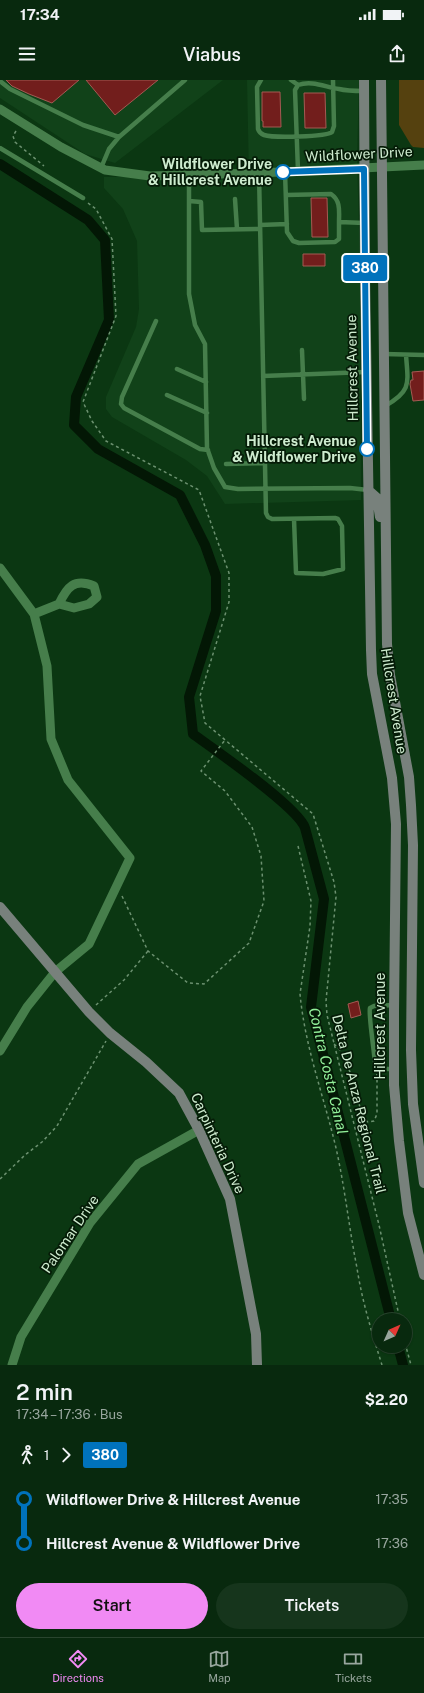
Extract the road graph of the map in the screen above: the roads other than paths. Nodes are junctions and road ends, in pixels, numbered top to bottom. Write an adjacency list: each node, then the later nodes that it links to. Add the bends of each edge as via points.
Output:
1 (185, 80): 13 (lane)
2 (261, 80): 12 (lane, via 257,87 259,132 265,136)
3 (291, 80): 8 (lane)
4 (333, 80): 9 (lane)
5 (364, 80): 10 (main road, Hillcrest Avenue)
6 (380, 80): 16 (main road, Hillcrest Avenue)
7 (0, 81): 13 (lane, via 10,89 83,125)
8 (298, 85): 9 (lane, via 320,84); 12 (lane, via 295,90)
9 (333, 88): 10 (lane); 12 (lane, via 332,132 325,136)
10 (364, 91): 18 (main road, Hillcrest Avenue)
11 (0, 109): 17 (street, Wildflower Drive, via 61,147)
12 (297, 136): 19 (lane)
13 (120, 137): 17 (lane, via 110,149)
14 (0, 148): 24 (lane)
15 (424, 165): 16 (street, Wildflower Drive)
16 (382, 167): 18 (street, Wildflower Drive); 34 (main road, Hillcrest Avenue)
17 (101, 168): 22 (street, Wildflower Drive, via 150,176)
18 (364, 169): 19 (street, Wildflower Drive); 28 (main road, Hillcrest Avenue)
19 (298, 171): 20 (street, Wildflower Drive)
20 (285, 172): 21 (street, Wildflower Drive); 23 (lane)
21 (259, 173): 22 (street, Wildflower Drive); 30 (lane)
22 (189, 175): 26 (lane)
23 (286, 195): 27 (lane, via 331,194 338,203); 29 (lane)
24 (83, 198)
25 (235, 199): 31 (lane)
26 (189, 201): 31 (lane, via 201,202 202,230); 41 (lane, via 189,294 195,325 205,344)
27 (339, 222): 28 (lane); 29 (lane, via 339,239 333,243 296,242 289,236)
28 (365, 223): 38 (main road, Hillcrest Avenue)
29 (287, 224): 30 (lane)
30 (260, 227): 31 (lane); 40 (lane)
31 (237, 229)
32 (156, 321): 46 (lane, via 121,404 200,449)
33 (302, 350): 39 (lane)
34 (384, 354): 35 (lane); 44 (main road, Hillcrest Avenue)
35 (406, 354): 36 (lane); 44 (lane, via 406,388 402,395)
36 (424, 355)
37 (177, 369): 41 (lane)
38 (366, 372): 39 (lane); 50 (main road, Hillcrest Avenue)
39 (303, 375): 40 (lane); 43 (lane)
40 (263, 376): 47 (lane)
41 (206, 382): 45 (lane)
42 (167, 395): 45 (lane)
43 (304, 400)
44 (385, 406): 52 (main road, Hillcrest Avenue)
45 (207, 413): 46 (lane)
46 (208, 450): 49 (lane, via 214,468 225,487 238,490)
47 (265, 463): 48 (lane); 49 (lane)
48 (226, 464)
49 (265, 488): 50 (lane); 51 (lane, via 268,517)
50 (368, 490): 52 (main road, via 379,502 380,525); 58 (main road, Hillcrest Avenue, via 372,674 392,778 396,824)
51 (294, 519): 51 (lane, via 338,519 342,526 343,569 323,574 296,573)
52 (387, 552): 62 (main road, Hillcrest Avenue, via 388,661 409,777 411,805 411,1050 413,1104)
53 (0, 568): 55 (street)
54 (59, 604): 55 (street)
55 (34, 614): 57 (street, via 47,666 51,738 68,780 130,858 89,944)
56 (0, 907): 57 (main road, Carpinteria Drive)
57 (55, 972): 59 (street, via 27,1007); 61 (main road, Carpinteria Drive, via 110,1033 180,1093)
58 (394, 1005): 60 (main road, Hillcrest Avenue); 60 (lane, via 374,1006 368,1013 375,1064 381,1069)
59 (0, 1051)
60 (394, 1069): 64 (main road, Hillcrest Avenue, via 408,1213)
61 (199, 1130): 65 (street, Palomar Drive, via 138,1164 95,1218 20,1337); 66 (main road, Carpinteria Drive, via 230,1199 256,1334)
62 (421, 1151): 63 (main road, Hillcrest Avenue)
63 (424, 1183)
64 (424, 1275)
65 (12, 1365)
66 (257, 1365)

